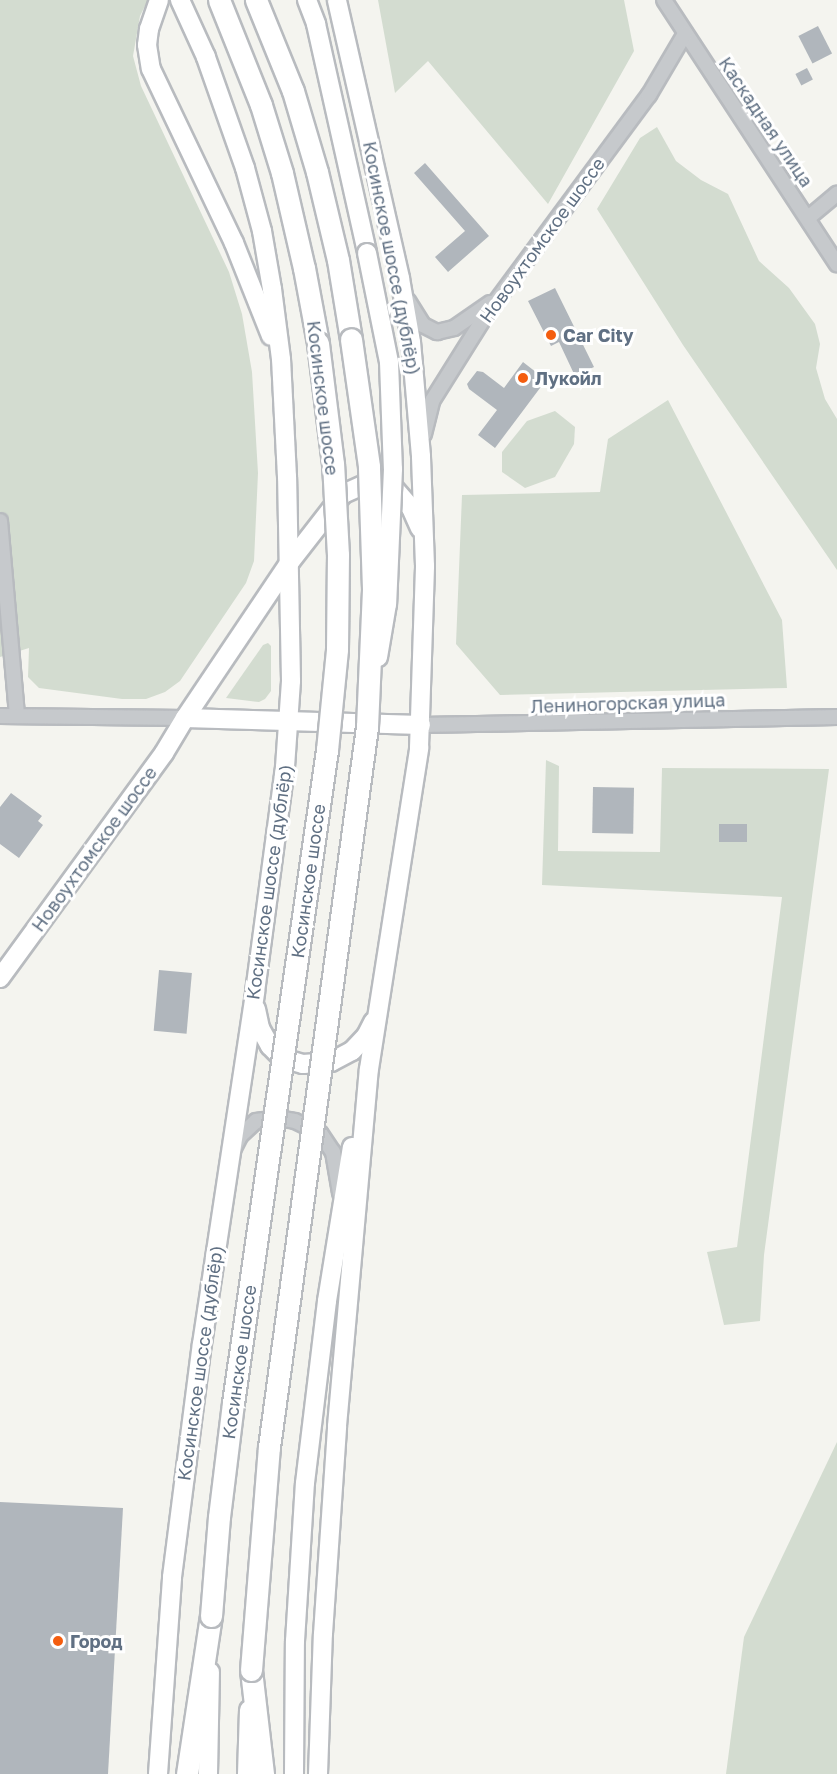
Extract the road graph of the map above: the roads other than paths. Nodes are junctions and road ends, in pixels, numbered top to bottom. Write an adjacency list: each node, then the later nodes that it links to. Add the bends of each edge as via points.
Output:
1 (159, 0): 14 (main road, via 147,45 151,69 234,243)
2 (180, 0): 14 (main road, Косинское шоссе (дублёр), via 206,57 245,168 273,289)
3 (219, 0): 32 (highway, Косинское шоссе, bridge, via 261,105 304,268 333,464 338,555 337,649 327,750 233,1403)
4 (256, 0): 25 (highway, Косинское шоссе, bridge, via 293,91 317,172 338,260 351,339 369,466 373,589)
5 (307, 0): 25 (main road, bridge, via 316,24 389,362 393,469 387,604)
6 (337, 0): 12 (main road, Косинское шоссе (дублёр))
7 (664, 0): 8 (street, Каскадная улица)
8 (685, 34): 10 (street, Каскадная улица); 13 (street, Новоухтомское шоссе, via 649,95)
9 (837, 194): 10 (street)
10 (808, 218): 11 (street, Каскадная улица)
11 (837, 264)
12 (400, 278): 13 (street, via 415,316 437,332 459,325); 15 (main road, Косинское шоссе (дублёр), via 411,342)
13 (499, 296): 15 (street, Новоухтомское шоссе, via 432,400)
14 (281, 363): 18 (main road, Косинское шоссе (дублёр))
15 (421, 456): 17 (main road, Косинское шоссе (дублёр))
16 (0, 521): 19 (street)
17 (424, 538): 18 (main road, Новоухтомское шоссе, via 411,508 392,486 370,482 343,494); 24 (main road, Косинское шоссе (дублёр))
18 (290, 562): 22 (main road, Новоухтомское шоссе); 23 (main road, Косинское шоссе (дублёр))
19 (17, 715): 20 (street); 22 (street)
20 (0, 716)
21 (837, 717): 24 (street, Лениногорская улица)
22 (185, 718): 23 (main road); 26 (main road, Новоухтомское шоссе, via 165,753)
23 (289, 719): 24 (main road); 27 (main road, Косинское шоссе (дублёр))
24 (421, 725): 28 (main road, Косинское шоссе (дублёр))
25 (366, 727): 33 (highway, Косинское шоссе, bridge, via 270,1446)
26 (0, 978)
27 (255, 992): 28 (main road, via 260,1028 270,1046 282,1058 303,1064 331,1062 352,1051 366,1036); 30 (main road, Косинское шоссе (дублёр))
28 (376, 1014): 29 (main road, Косинское шоссе (дублёр))
29 (369, 1069): 31 (main road); 40 (main road, Косинское шоссе (дублёр), via 337,1426)
30 (229, 1158): 31 (street, via 240,1136 256,1121 295,1120 320,1133 333,1152); 34 (main road, Косинское шоссе (дублёр), via 172,1577)
31 (340, 1204): 39 (main road, via 305,1483 295,1641)
32 (211, 1616): 35 (highway); 36 (main road, Косинское шоссе)
33 (251, 1670): 37 (main road, Косинское шоссе); 38 (highway)
34 (158, 1774)
35 (187, 1774)
36 (208, 1774)
37 (247, 1774)
38 (263, 1774)
39 (294, 1774)
40 (318, 1774)

